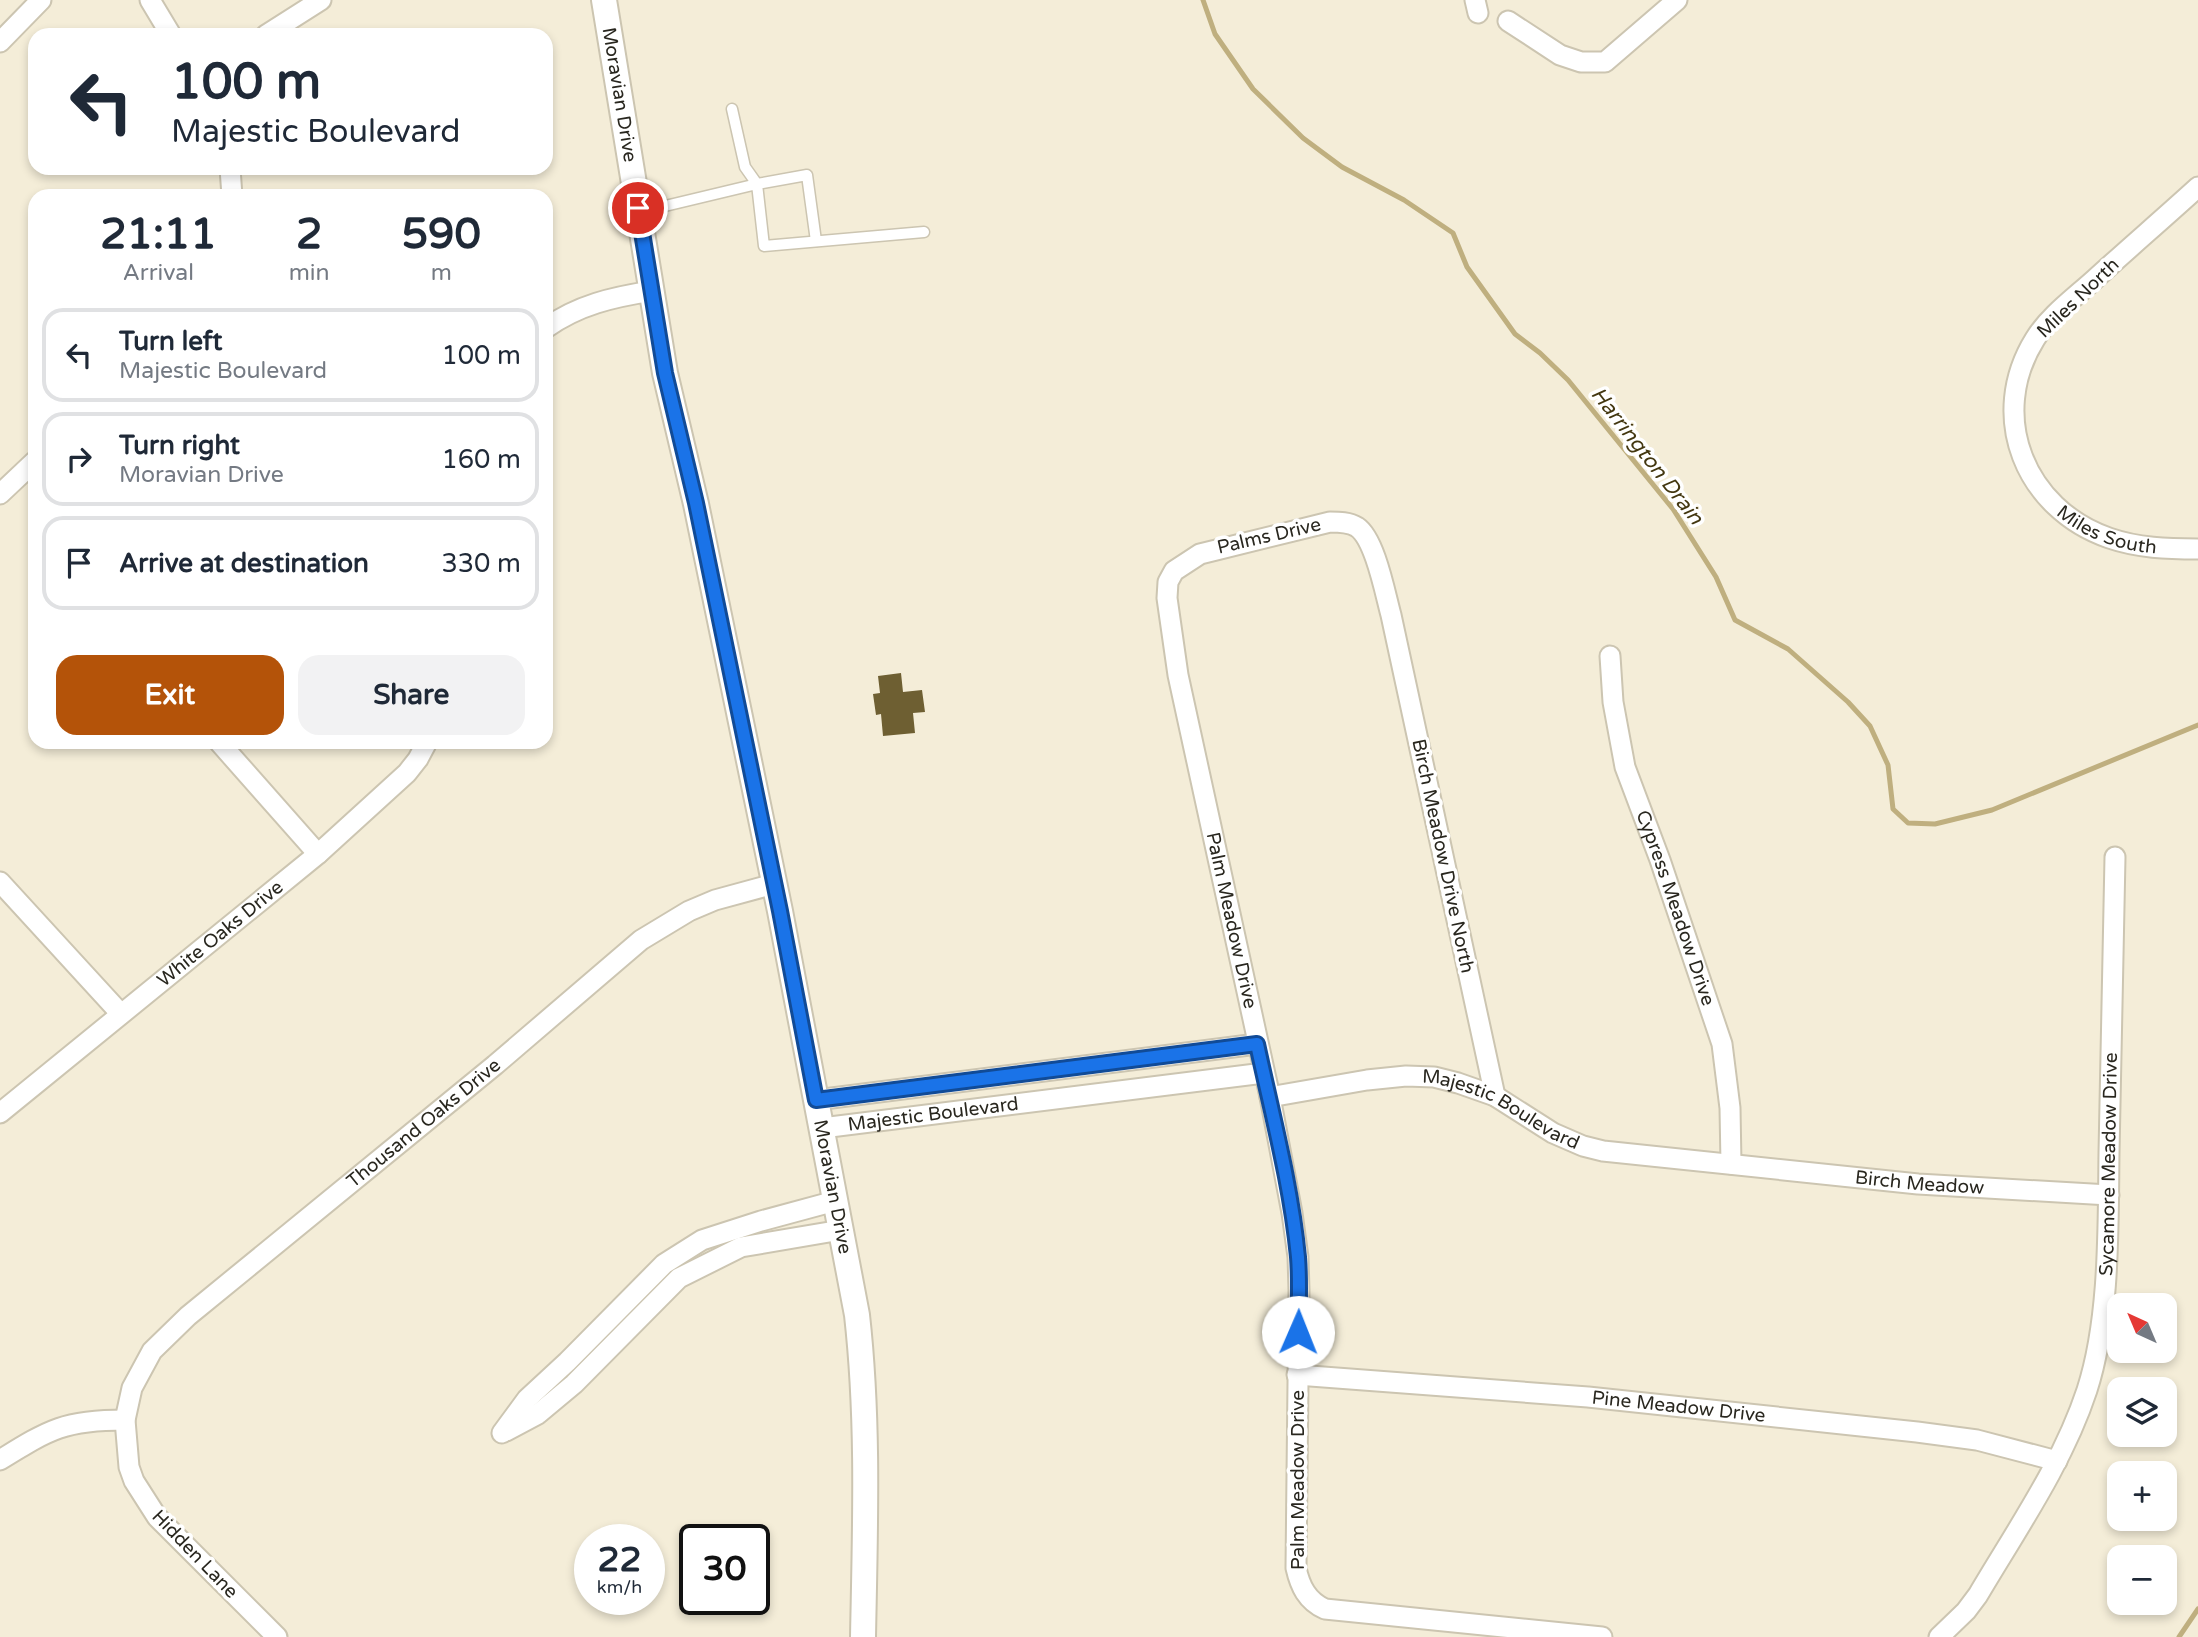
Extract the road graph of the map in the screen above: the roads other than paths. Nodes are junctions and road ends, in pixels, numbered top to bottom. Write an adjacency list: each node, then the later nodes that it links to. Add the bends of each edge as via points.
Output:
1 (41, 0): 9 (street)
2 (150, 0): 7 (street)
3 (321, 0): 8 (street)
4 (604, 0): 13 (street, Moravian Drive)
5 (1676, 0): 6 (street, via 1605,62 1581,62 1560,55)
6 (1508, 21)
7 (167, 28)
8 (278, 28)
9 (0, 42)
10 (732, 109): 11 (lane, via 745,167)
11 (757, 184): 13 (lane); 15 (lane, via 764,246); 15 (lane, via 807,175)
12 (2198, 187): 19 (street, Miles North, via 2035,338 2020,370 2012,404 2016,440)
13 (639, 212): 16 (street, Moravian Drive)
14 (924, 232): 15 (lane)
15 (816, 241)
16 (652, 291): 17 (street, via 596,302); 30 (street, Moravian Drive, via 665,373)
17 (553, 323)
18 (28, 468): 20 (street)
19 (2032, 477): 21 (street, Miles South, via 2059,509 2107,537 2151,548)
20 (0, 494)
21 (2198, 549)
22 (1174, 571): 23 (street, Palms Drive, via 1209,550 1344,522 1356,526 1371,546); 32 (street, Palm Meadow Drive, via 1167,598 1178,675)
23 (1391, 615): 35 (street, Birch Meadow Drive North)
24 (1610, 656): 41 (street, Cypress Meadow Drive, via 1625,767 1721,1044 1730,1108)
25 (225, 749): 27 (street)
26 (423, 749): 27 (street, White Oaks Drive, via 407,773)
27 (318, 854): 31 (street, White Oaks Drive)
28 (2115, 857): 42 (street, Sycamore Meadow Drive)
29 (0, 882): 31 (street)
30 (774, 884): 37 (street, Moravian Drive); 52 (street, Thousand Oaks Drive, via 715,900 641,940 171,1331 143,1364)
31 (121, 1014): 39 (street, White Oaks Drive)
32 (1257, 1044): 33 (street, Majestic Boulevard); 34 (street, Palm Meadow Drive)
33 (1041, 1072): 37 (street, Majestic Boulevard); 38 (street, Majestic Boulevard)
34 (1264, 1073): 36 (street, Palm Meadow Drive); 38 (street, Majestic Boulevard)
35 (1495, 1096): 36 (street, Majestic Boulevard, via 1458,1083 1406,1076); 41 (street, Majestic Boulevard, via 1553,1133 1583,1146)
36 (1270, 1097): 51 (street, Palm Meadow Drive, via 1298,1257)
37 (816, 1100): 40 (street, Moravian Drive)
38 (1044, 1101): 40 (street, Majestic Boulevard)
39 (0, 1113)
40 (822, 1128): 43 (street, Moravian Drive)
41 (1731, 1164): 42 (street, Birch Meadow, via 1918,1184)
42 (2109, 1195): 54 (street, Sycamore Meadow Drive, via 2098,1343 2088,1388)
43 (835, 1200): 44 (street); 45 (street, Moravian Drive)
44 (761, 1221): 46 (street); 47 (street, via 702,1240 664,1264)
45 (841, 1230): 46 (street); 56 (street, Moravian Drive, via 862,1363 866,1473)
46 (764, 1242): 48 (street, via 741,1247 679,1279)
47 (633, 1293): 48 (street); 49 (street)
48 (646, 1311): 50 (street)
49 (580, 1348): 50 (street); 50 (street, via 527,1399 502,1433 538,1414)
50 (593, 1364)
51 (1297, 1375): 54 (street, Pine Meadow Drive, via 1588,1397 1917,1432 1978,1440); 57 (street, Palm Meadow Drive, via 1296,1567 1307,1597 1325,1609)
52 (125, 1420): 53 (street, via 58,1427); 55 (street, Hidden Lane, via 129,1468 150,1507)
53 (0, 1460)
54 (2057, 1461): 58 (street, Sycamore Meadow Drive, via 1978,1595)
55 (277, 1637)
56 (863, 1637)
57 (1602, 1637)
58 (1939, 1637)

